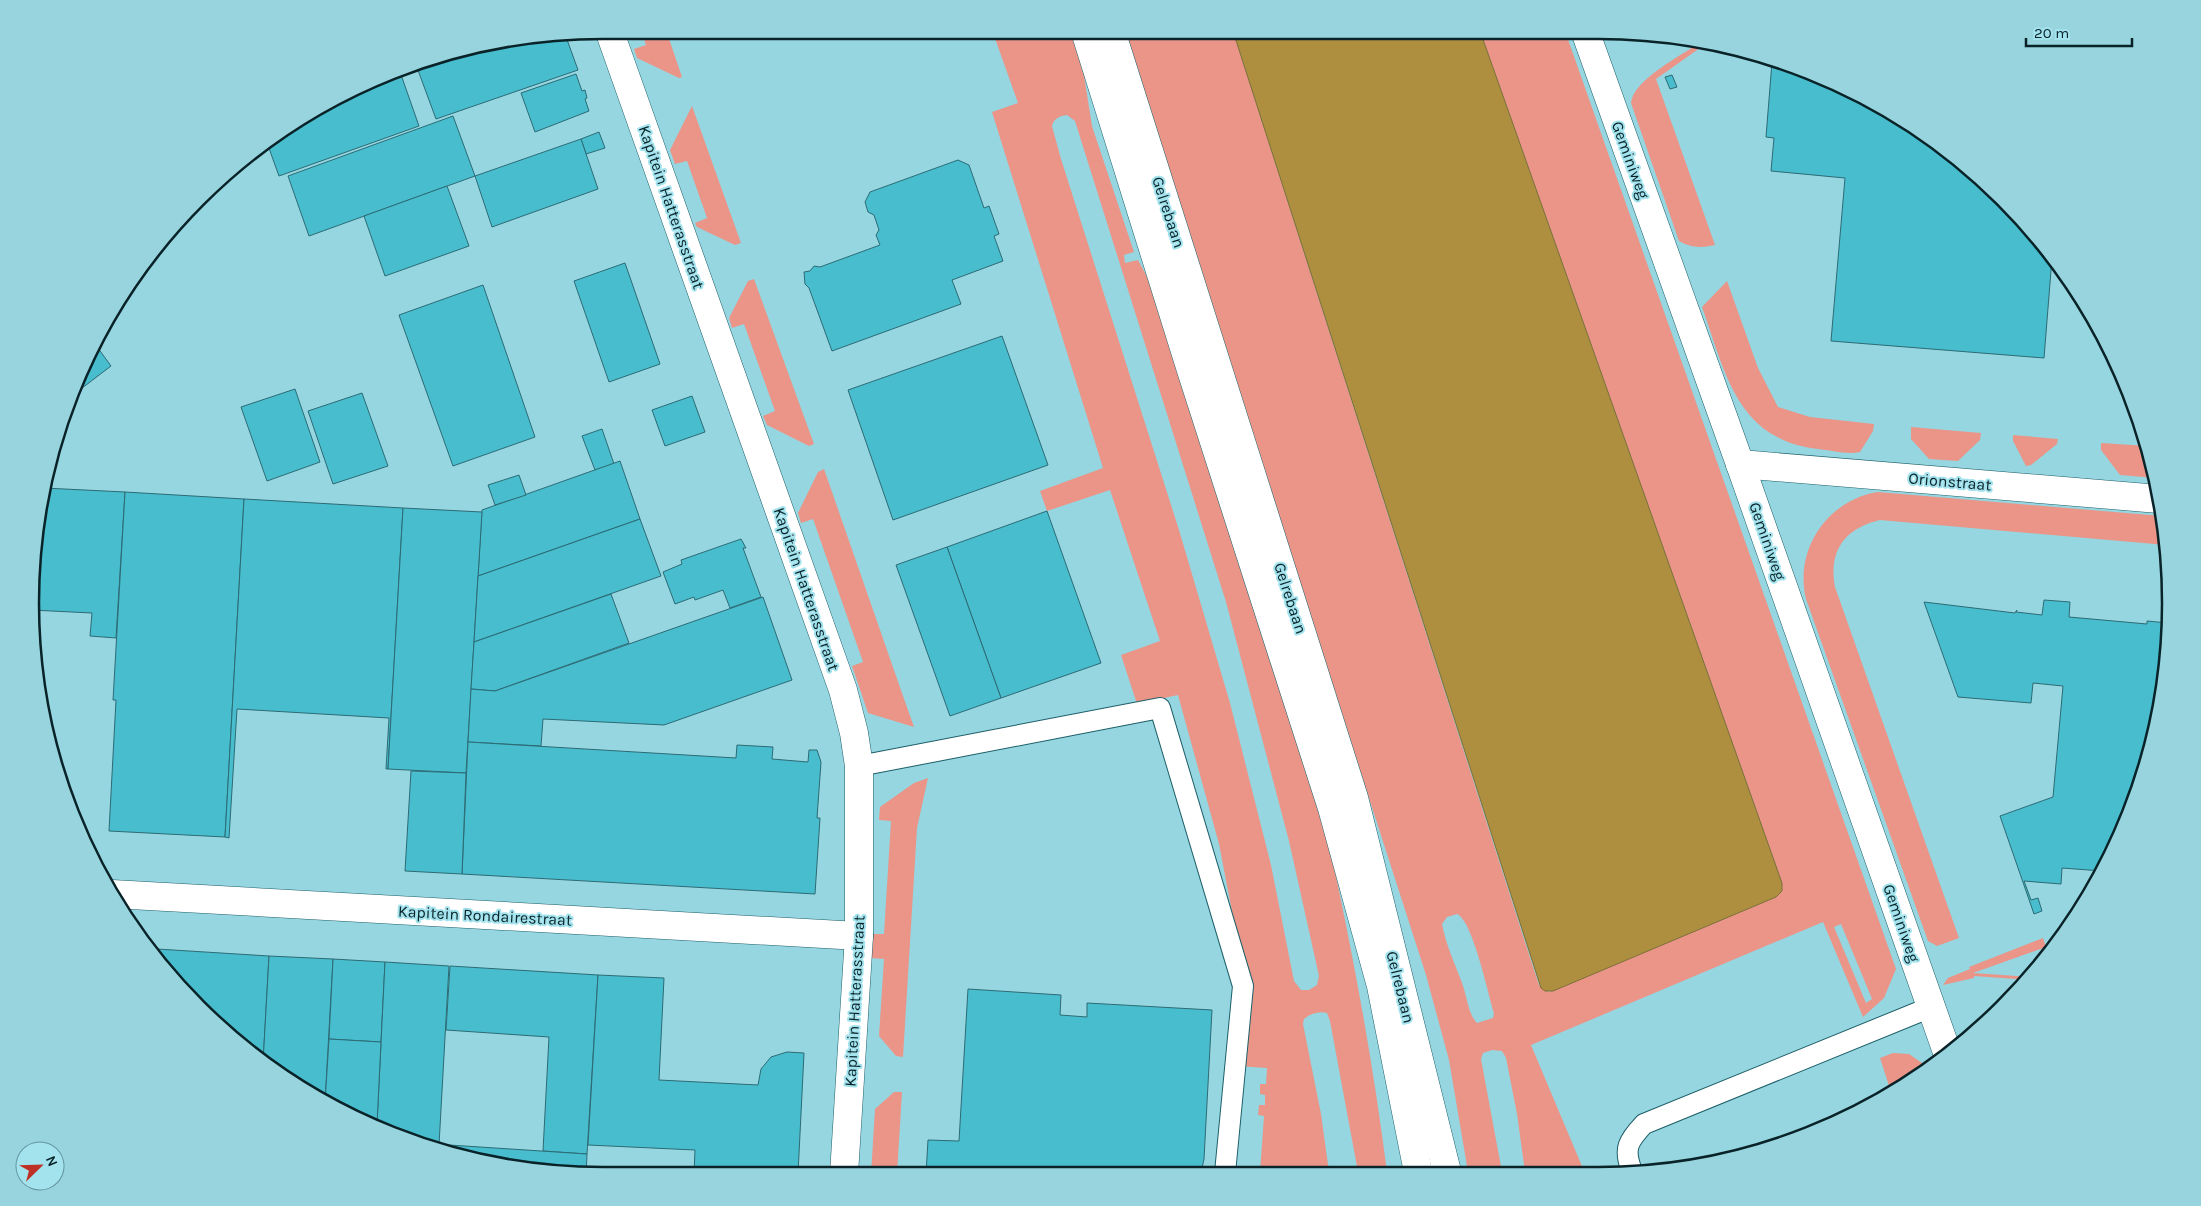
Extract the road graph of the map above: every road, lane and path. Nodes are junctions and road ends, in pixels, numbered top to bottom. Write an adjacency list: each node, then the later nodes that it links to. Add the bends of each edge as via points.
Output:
1 (612, 39): 7 (street, Kapitein Hatterasstraat, via 843,690)
2 (1088, 39): 15 (street, Gelrebaan, via 1332,808 1381,986)
3 (1114, 39): 16 (street, Gelrebaan, via 1354,798)
4 (1588, 39): 5 (street, Geminiweg)
5 (1740, 464): 6 (street, Orionstraat); 10 (street, Geminiweg)
6 (2152, 498)
7 (859, 766): 9 (street, Kapitein Hatterasstraat); 14 (lane, via 1160,708 1244,986)
8 (120, 894): 9 (street, Kapitein Rondairestraat)
9 (859, 936): 13 (street, Kapitein Hatterasstraat)
10 (1932, 1007): 11 (street, Geminiweg); 12 (lane, via 1644,1124 1630,1138 1626,1156)
11 (1945, 1047)
12 (1630, 1166)
13 (844, 1167)
14 (1226, 1167)
15 (1417, 1167)
16 (1446, 1167)

